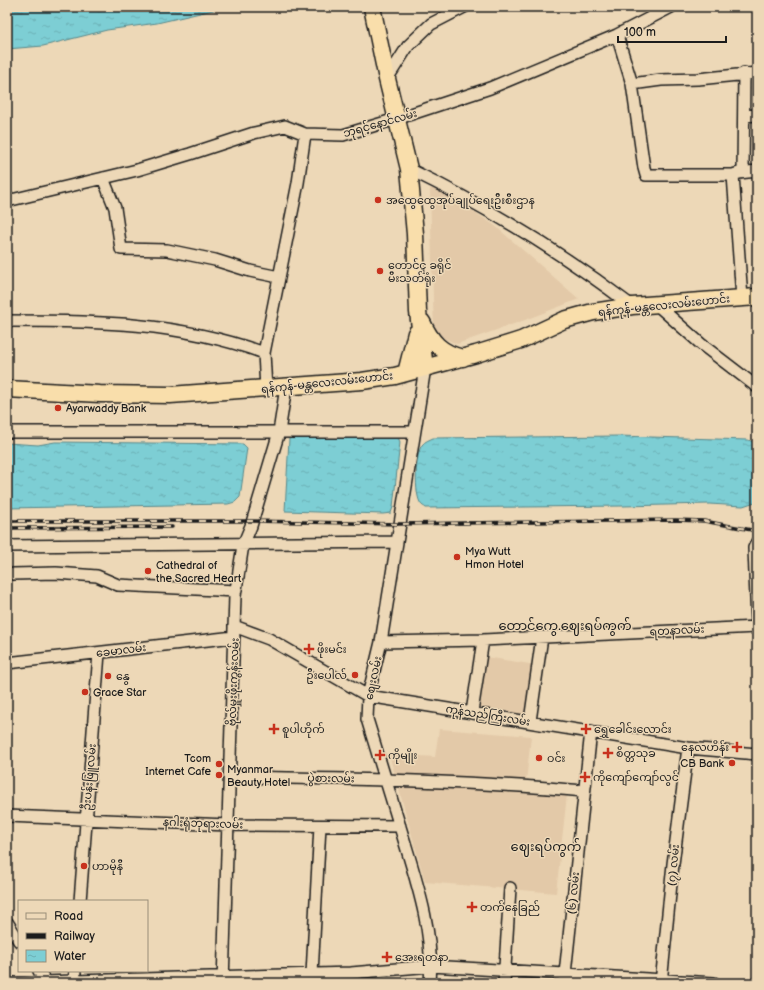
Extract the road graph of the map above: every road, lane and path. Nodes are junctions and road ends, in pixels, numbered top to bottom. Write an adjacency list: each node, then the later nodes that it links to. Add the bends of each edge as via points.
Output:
1 (372, 7): 7 (highway)
2 (464, 7): 7 (street, via 431,24 408,46)
3 (671, 7): 4 (street, ဘုရင့်နောင်လမ်း)
4 (617, 35): 8 (street); 11 (street, ဘုရင့်နောင်လမ်း, via 490,88)
5 (744, 73): 6 (street); 8 (street, via 698,80 661,80); 10 (street)
6 (757, 73)
7 (387, 79): 11 (highway)
8 (632, 84): 15 (street, via 646,175)
9 (757, 115): 10 (street)
10 (744, 116): 15 (street)
11 (396, 119): 12 (street, ဘုရင့်နောင်လမ်း, via 343,135); 13 (highway)
12 (305, 134): 16 (street, ဘုရင့်နောင်လမ်း, via 285,126); 18 (street)
13 (408, 169): 21 (street, via 446,187 587,271); 22 (highway, via 415,234)
14 (757, 171): 15 (street)
15 (738, 174): 19 (street)
16 (103, 178): 17 (street, ဘုရင့်နောင်လမ်း); 18 (street, via 115,208 121,249 167,250)
17 (7, 201)
18 (279, 277): 24 (street)
19 (750, 297): 20 (highway, ရန်ကုန်-မန္တလေးလမ်းဟောင်း)
20 (656, 304): 21 (highway, ရန်ကုန်-မန္တလေးလမ်းဟောင်း); 29 (street, via 701,344)
21 (632, 306): 25 (highway, ရန်ကုန်-မန္တလေးလမ်းဟောင်း, via 564,320 521,340)
22 (418, 312): 25 (highway, via 431,339 440,349); 26 (highway); 27 (highway, via 416,335)
23 (7, 321): 24 (street, via 82,321 201,334)
24 (264, 353): 31 (street)
25 (463, 358): 26 (highway, ရန်ကုန်-မန္တလေးလမ်းဟောင်း)
26 (425, 368): 27 (highway, ရန်ကုန်-မန္တလေးလမ်းဟောင်း); 34 (street, စျေးလမ်း)
27 (406, 373): 28 (highway, ရန်ကုန်-မန္တလေးလမ်းဟောင်း)
28 (286, 387): 31 (highway, ရန်ကုန်-မန္တလေးလမ်းဟောင်း); 33 (street, ဗိုလ်မှူးဖိုးကွန်းလမ်း)
29 (757, 387)
30 (7, 389): 31 (highway, ရန်ကုန်-မန္တလေးလမ်းဟောင်း, via 170,395)
31 (266, 389)
32 (7, 432): 33 (street)
33 (279, 432): 34 (street); 37 (street, ဗိုလ်မှူးဖိုးကွန်းလမ်း)
34 (414, 432): 35 (street, စျေးလမ်း)
35 (396, 542): 37 (street); 45 (street, စျေးလမ်း)
36 (757, 542): 41 (street, via 754,548)
37 (243, 545): 38 (street); 40 (street, ဗိုလ်မှူးဖိုးကွန်းလမ်း)
38 (7, 546)
39 (13, 574): 40 (street, via 97,576 118,585)
40 (236, 590): 42 (street, ဗိုလ်မှူးဖိုးကွန်းလမ်း)
41 (757, 626): 43 (street, ရတနာလမ်း)
42 (234, 631): 46 (street, ခေမာလမ်း); 48 (street, ကုန်သည်ကြီးလမ်း, via 269,639); 54 (street, ဗိုလ်မှူးဖိုးကွန်းလမ်း)
43 (542, 637): 44 (street, ရတနာလမ်း); 50 (street)
44 (483, 640): 45 (street, ရတနာလမ်း); 49 (street)
45 (381, 642): 48 (street, စျေးလမ်း)
46 (99, 653): 47 (street, ခေမာလမ်း); 58 (street, ဦးပန်းဖြူလမ်း)
47 (7, 663)
48 (368, 696): 49 (street, ကုန်သည်ကြီးလမ်း); 55 (street, စျေးလမ်း, via 367,719)
49 (472, 712): 50 (street, ကုန်သည်ကြီးလမ်း)
50 (530, 721): 51 (street, ကုန်သည်ကြီးလမ်း)
51 (590, 731): 52 (street, ကုန်သည်ကြီးလမ်း); 56 (street, (၆) လမ်း)
52 (688, 748): 53 (street, ကုန်သည်ကြီးလမ်း); 74 (street, (၇) လမ်း, via 673,864)
53 (757, 754)
54 (230, 777): 55 (street, ပွဲစားလမ်း); 59 (street, ဗိုလ်မှူးဖိုးကွန်းလမ်း)
55 (385, 779): 56 (street, ပွဲစားလမ်း, via 527,785); 61 (street, စျေးလမ်း)
56 (584, 791): 71 (street, (၆) လမ်း)
57 (7, 816): 58 (street, နဂါးရုံဘုရားလမ်း)
58 (86, 818): 59 (street, နဂါးရုံဘုရားလမ်း); 63 (street, ဦးပန်းဖြူလမ်း)
59 (228, 825): 60 (street, နဂါးရုံဘုရားလမ်း); 73 (street, ဗိုလ်မှူးဖိုးကွန်းလမ်း)
60 (320, 826): 61 (street, နဂါးရုံဘုရားလမ်း); 69 (street)
61 (400, 826): 66 (street, စျေးလမ်း, via 426,918)
62 (510, 888): 67 (street)
63 (80, 900)
64 (7, 922): 65 (street)
65 (18, 939)
66 (431, 966): 67 (street); 70 (street); 77 (street, စျေးလမ်း)
67 (505, 971): 71 (street); 78 (street)
68 (40, 972): 75 (street)
69 (312, 974): 70 (street); 73 (street)
70 (351, 978)
71 (564, 978): 74 (street)
72 (75, 979): 73 (street); 75 (street)
73 (223, 979)
74 (662, 981): 79 (street)
75 (46, 982): 76 (street)
76 (7, 983)
77 (430, 983)
78 (504, 983)
79 (714, 983)

